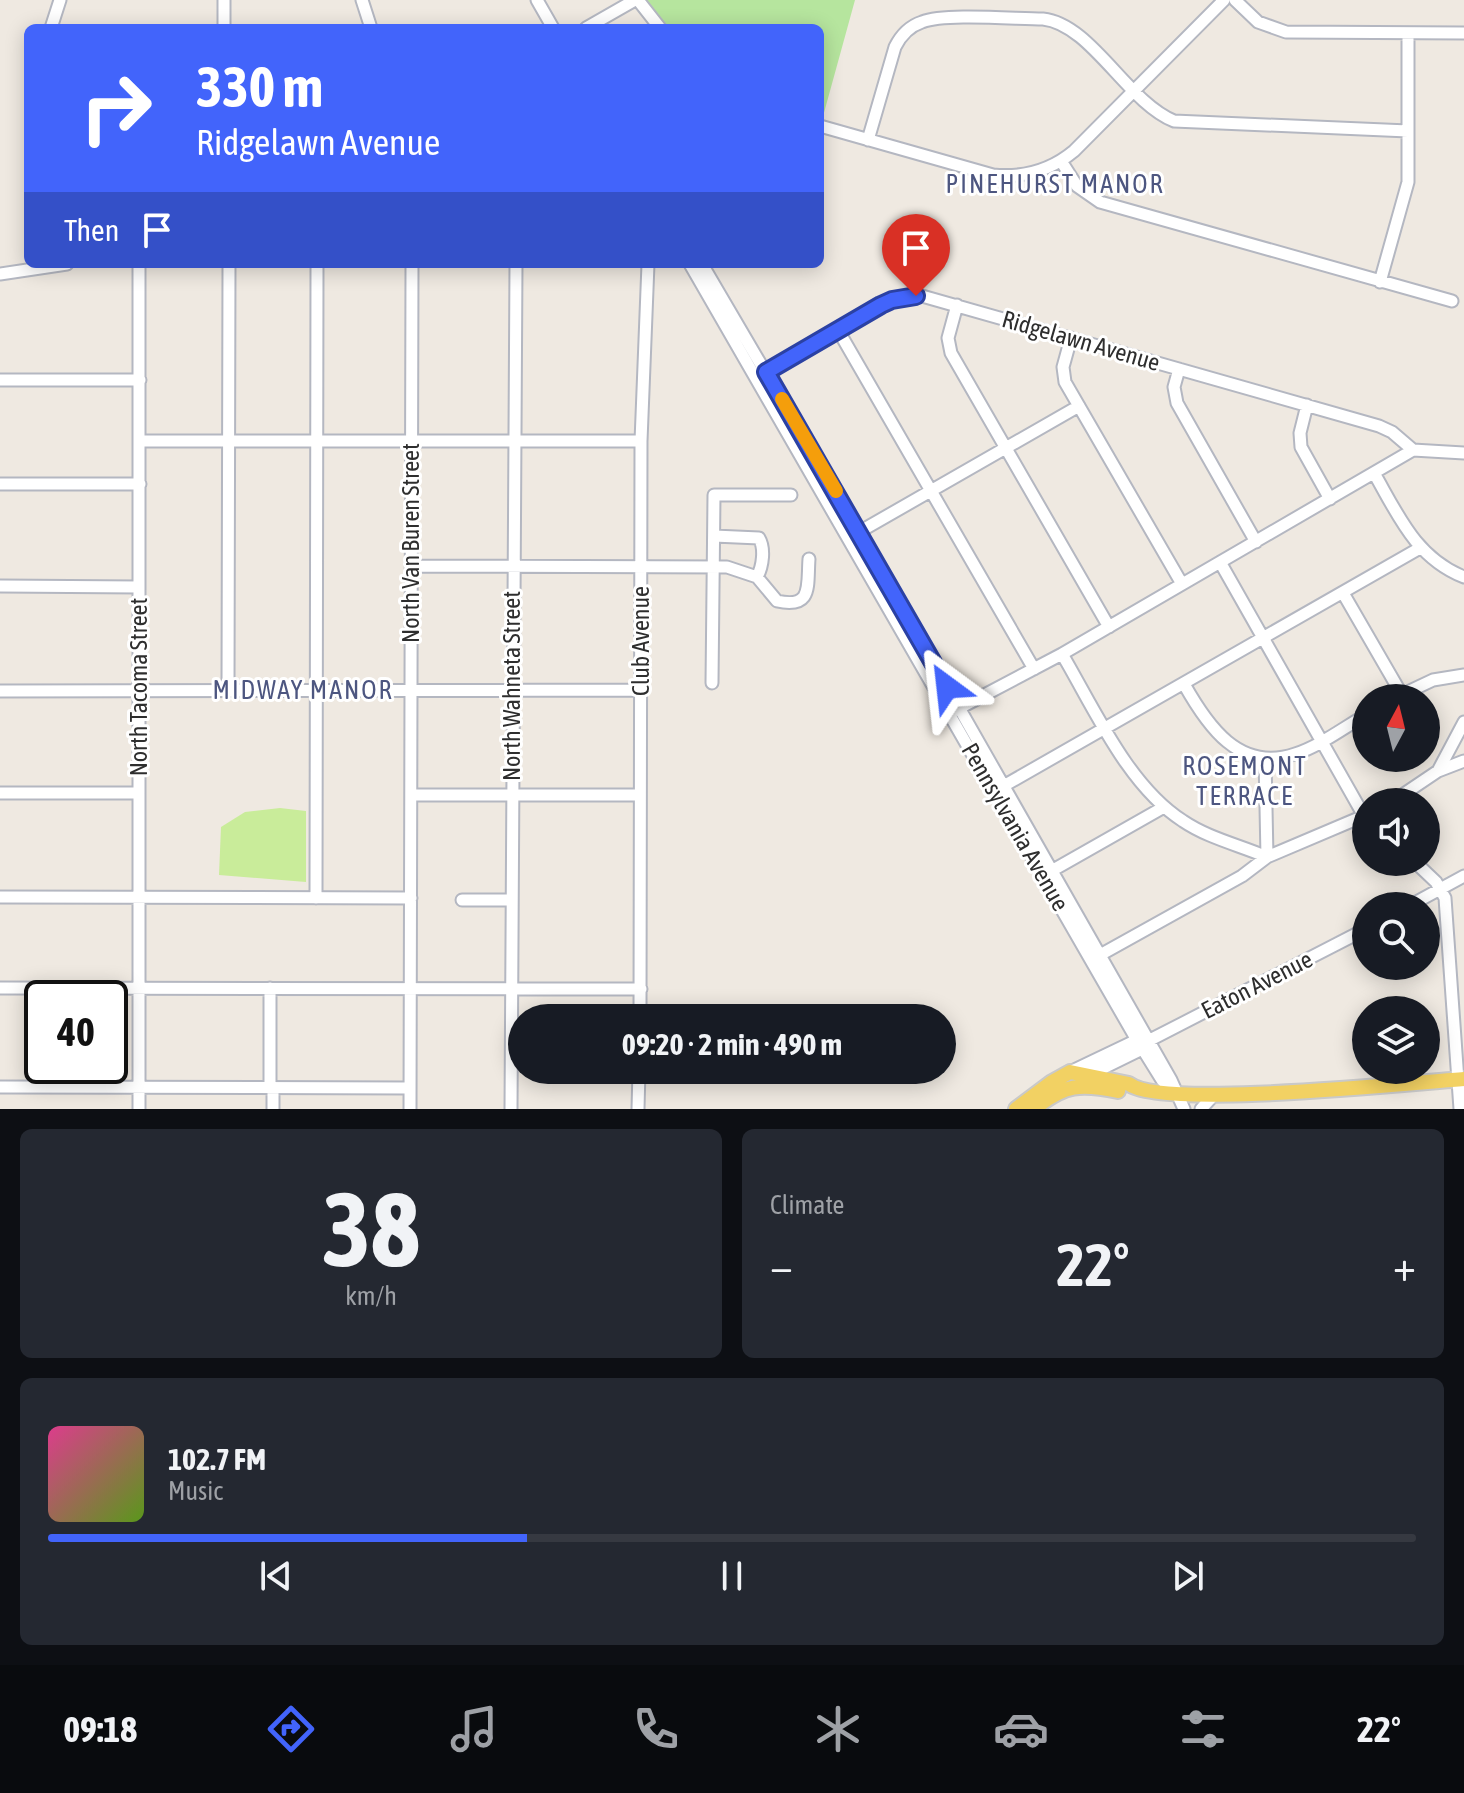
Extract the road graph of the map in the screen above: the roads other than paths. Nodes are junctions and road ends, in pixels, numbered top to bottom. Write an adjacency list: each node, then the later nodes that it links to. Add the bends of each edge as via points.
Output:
1 (60, 0): 8 (street)
2 (224, 0): 9 (street)
3 (362, 0): 10 (street)
4 (537, 0): 11 (street)
5 (636, 0): 12 (street); 13 (street)
6 (1224, 0): 16 (street)
7 (1235, 0): 14 (street, via 1256,20 1277,30)
8 (52, 24)
9 (224, 24)
10 (370, 24)
11 (551, 24)
12 (593, 24)
13 (657, 24)
14 (1408, 33): 15 (street); 18 (street)
15 (1464, 33)
16 (1133, 91): 18 (street, via 1164,117 1184,124); 19 (street, via 1060,23 934,19 903,33 895,47); 20 (street)
17 (824, 127): 19 (street)
18 (1408, 131): 31 (street, via 1408,182)
19 (868, 140): 20 (street, via 993,175 1023,175)
20 (1061, 161): 31 (street, via 1077,186 1100,202)
21 (40, 268): 30 (street)
22 (139, 268): 40 (street, North Tacoma Street)
23 (229, 268): 44 (street)
24 (317, 268): 45 (street)
25 (412, 268): 46 (street, North Van Buren Street)
26 (516, 268): 47 (street, North Wahneta Street)
27 (648, 268): 48 (street, Club Avenue)
28 (692, 268): 38 (street, Pennsylvania Avenue)
29 (704, 268): 37 (street, Pennsylvania Avenue)
30 (0, 274)
31 (1380, 282): 32 (street)
32 (1452, 301)
33 (957, 305): 34 (street, Ridgelawn Avenue, via 904,297); 35 (street, Ridgelawn Avenue); 49 (street, via 948,338 951,353)
34 (838, 330): 37 (street, Ridgelawn Avenue); 55 (street)
35 (1071, 338): 36 (street, Ridgelawn Avenue); 42 (street, via 1063,375)
36 (1179, 369): 41 (street, Ridgelawn Avenue); 60 (street, via 1177,403)
37 (766, 372): 38 (street, Ridgelawn Avenue); 58 (street, Pennsylvania Avenue)
38 (755, 378): 90 (street, Pennsylvania Avenue)
39 (0, 380): 40 (street)
40 (140, 380): 43 (street, North Tacoma Street)
41 (1307, 405): 50 (street, Ridgelawn Avenue, via 1386,428); 57 (street, via 1301,447)
42 (1079, 406): 49 (street); 70 (street)
43 (140, 441): 44 (street); 54 (street, North Tacoma Street)
44 (228, 441): 45 (street); 83 (street)
45 (317, 441): 46 (street); 87 (street)
46 (412, 441): 47 (street); 64 (street, North Van Buren Street)
47 (514, 441): 48 (street); 65 (street, North Wahneta Street)
48 (641, 441): 66 (street, Club Avenue)
49 (1006, 449): 55 (street); 74 (street)
50 (1413, 450): 51 (street); 52 (street)
51 (1464, 453)
52 (1374, 473): 57 (street); 61 (street)
53 (0, 484): 54 (street)
54 (140, 484): 72 (street, North Tacoma Street)
55 (932, 491): 58 (street); 77 (street)
56 (791, 495): 59 (street, via 714,495)
57 (1330, 499): 60 (street)
58 (859, 532): 90 (street, Pennsylvania Avenue)
59 (714, 536): 67 (street); 68 (street, via 762,540)
60 (1256, 542): 63 (street)
61 (1420, 548): 69 (street); 73 (street)
62 (809, 559): 68 (street, via 802,601 777,601)
63 (1220, 562): 70 (street); 75 (street)
64 (411, 566): 65 (street); 88 (street, North Van Buren Street)
65 (513, 566): 66 (street); 89 (street, North Wahneta Street)
66 (641, 566): 67 (street); 84 (street, Club Avenue)
67 (714, 567): 68 (street, via 736,568); 79 (street)
68 (757, 577)
69 (1464, 577)
70 (1182, 584): 74 (street)
71 (0, 586): 72 (street)
72 (139, 587): 86 (street, North Tacoma Street)
73 (1343, 593): 75 (street); 81 (street)
74 (1109, 627): 76 (street)
75 (1263, 639): 80 (street); 94 (street)
76 (1062, 654): 77 (street); 93 (street)
77 (1034, 669): 90 (street)
78 (1464, 675): 82 (street)
79 (712, 683)
80 (1184, 684): 93 (street); 95 (street, via 1218,735)
81 (1392, 684)
82 (1424, 684)
83 (228, 690): 86 (street); 87 (street)
84 (640, 690): 89 (street); 107 (street, Club Avenue)
85 (0, 691): 86 (street)
86 (139, 691): 103 (street, North Tacoma Street)
87 (316, 691): 88 (street); 118 (street)
88 (411, 691): 89 (street); 105 (street, North Van Buren Street)
89 (512, 691): 106 (street, North Wahneta Street)
90 (955, 711): 101 (street, Pennsylvania Avenue)
91 (1464, 722): 97 (street)
92 (1352, 723): 94 (street)
93 (1106, 729): 101 (street); 108 (street)
94 (1321, 741): 95 (street, via 1291,756); 104 (street)
95 (1265, 758): 110 (street)
96 (1464, 761): 98 (street)
97 (1440, 767)
98 (1440, 770)
99 (1437, 772): 100 (street)
100 (1413, 788)
101 (999, 789): 111 (street, Pennsylvania Avenue)
102 (0, 793): 103 (street)
103 (139, 793): 117 (street, North Tacoma Street)
104 (1352, 794)
105 (411, 795): 106 (street); 119 (street, North Van Buren Street)
106 (512, 795): 107 (street); 121 (street, North Wahneta Street)
107 (640, 795): 131 (street, Club Avenue)
108 (1164, 807): 110 (street, via 1195,828); 111 (street)
109 (1352, 821): 110 (street)
110 (1267, 857): 123 (street)
111 (1047, 873): 123 (street, Pennsylvania Avenue); 133 (street, Pennsylvania Avenue)
112 (1429, 876): 114 (street)
113 (1464, 876): 114 (street)
114 (1441, 888): 115 (street); 125 (street)
115 (1434, 892)
116 (0, 897): 117 (street)
117 (139, 897): 118 (street); 126 (street, North Tacoma Street)
118 (316, 898): 119 (street)
119 (411, 898): 129 (street, North Van Buren Street)
120 (462, 900): 121 (street)
121 (511, 900): 130 (street, North Wahneta Street)
122 (1352, 936): 133 (street, Eaton Avenue)
123 (1100, 955): 133 (street, Pennsylvania Avenue)
124 (1464, 956): 125 (street)
125 (1449, 957): 135 (street)
126 (138, 987): 127 (street); 128 (street); 139 (street, North Tacoma Street)
127 (0, 988)
128 (270, 988): 129 (street); 140 (street)
129 (411, 989): 130 (street); 141 (street, North Van Buren Street)
130 (512, 989): 131 (street); 149 (street, North Wahneta Street)
131 (641, 989): 132 (street, Club Avenue)
132 (640, 1004)
133 (1143, 1044): 134 (street, Eaton Avenue); 136 (street, Eaton Avenue); 143 (street, Pennsylvania Avenue)
134 (1088, 1075): 136 (main road); 142 (main road)
135 (1461, 1079): 144 (main road); 154 (street)
136 (1070, 1080): 142 (main road); 145 (main road); 151 (main road, via 1052,1082)
137 (639, 1084): 150 (street)
138 (0, 1087): 139 (street)
139 (139, 1087): 140 (street); 146 (street, North Tacoma Street)
140 (272, 1087): 141 (street); 147 (street)
141 (410, 1088): 148 (street, North Van Buren Street)
142 (1136, 1090): 143 (main road)
143 (1177, 1095): 144 (main road); 152 (street, Pennsylvania Avenue)
144 (1213, 1096): 153 (street)
145 (1039, 1107)
146 (139, 1109)
147 (273, 1109)
148 (410, 1109)
149 (511, 1109)
150 (638, 1109)
151 (1016, 1109)
152 (1184, 1109)
153 (1201, 1109)
154 (1460, 1109)

